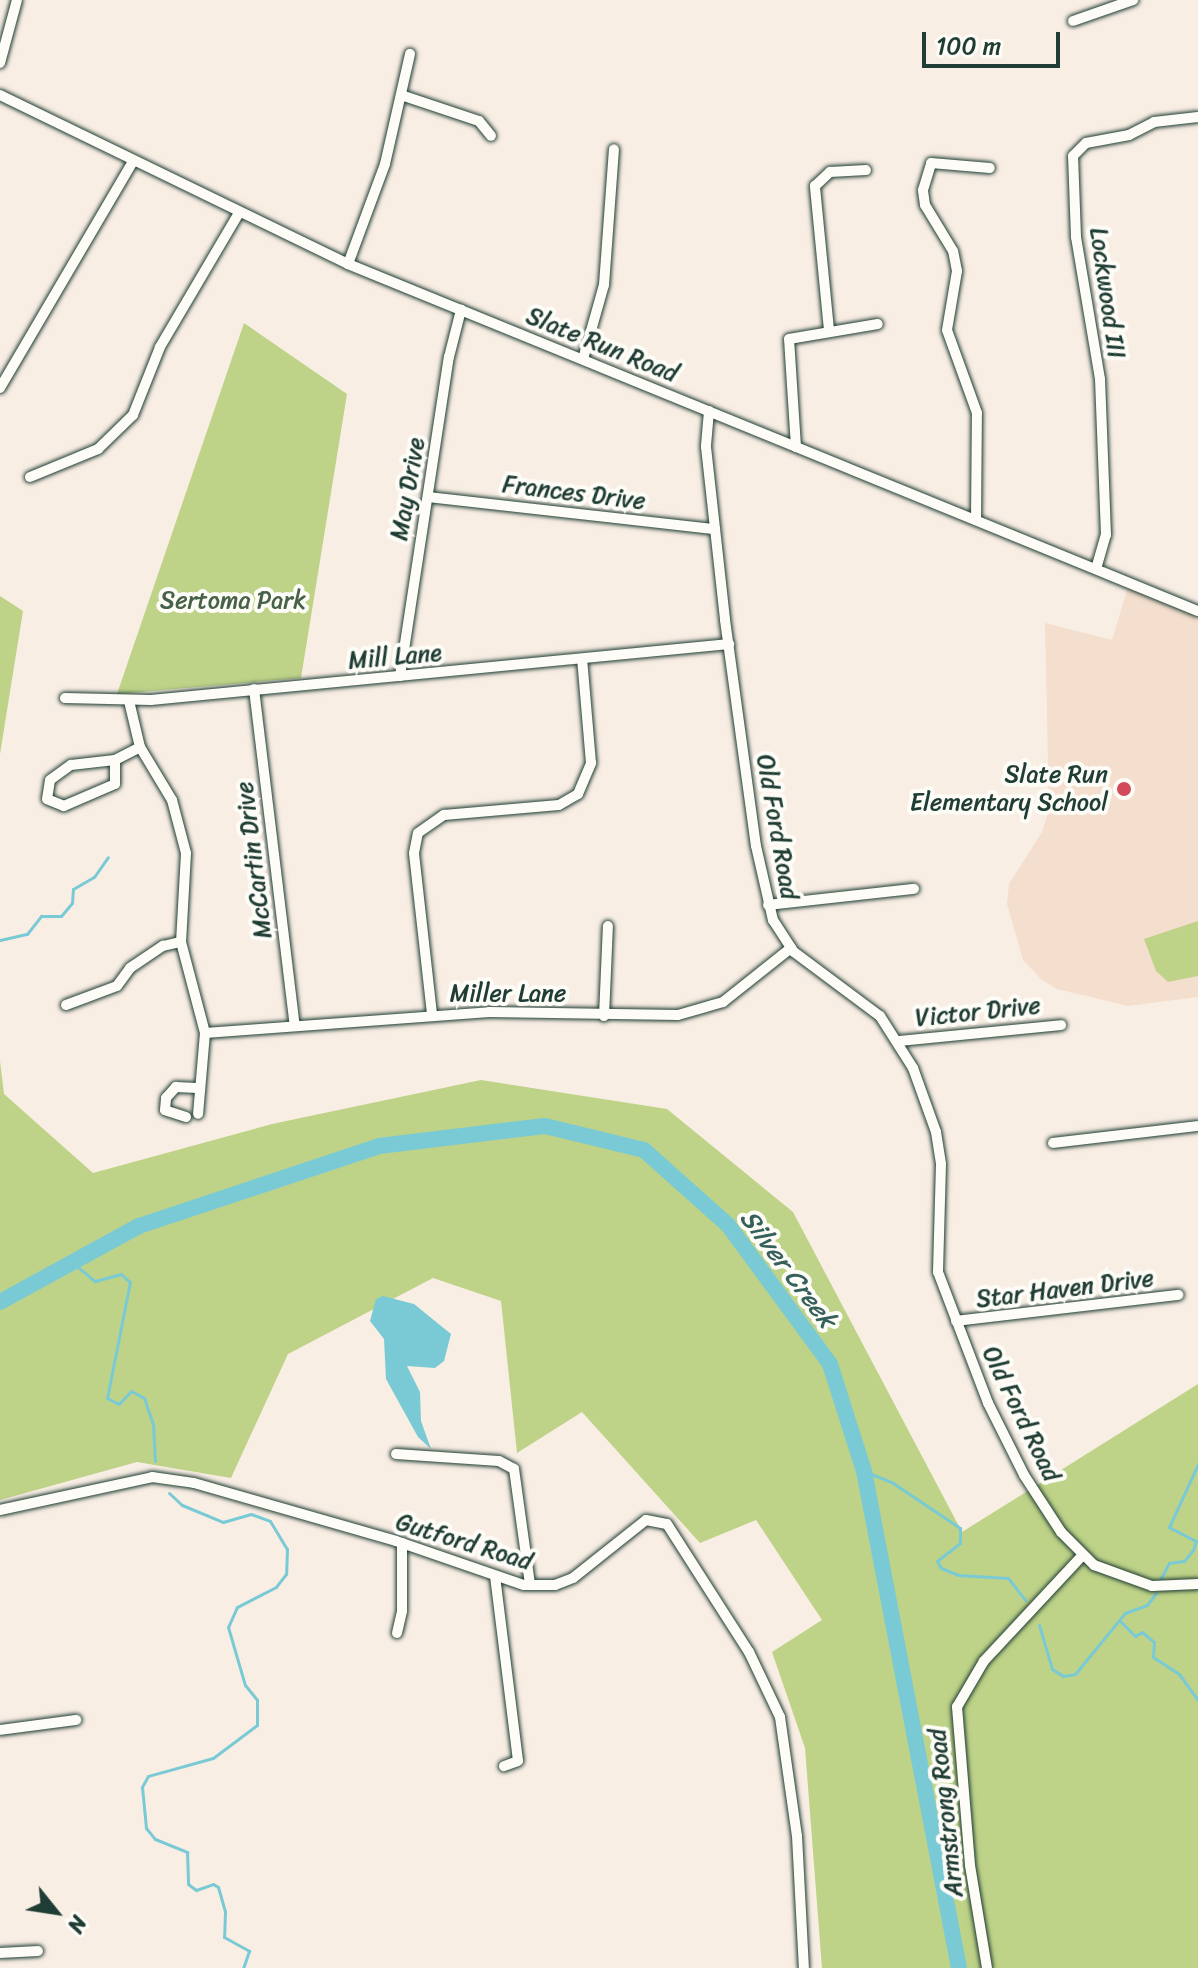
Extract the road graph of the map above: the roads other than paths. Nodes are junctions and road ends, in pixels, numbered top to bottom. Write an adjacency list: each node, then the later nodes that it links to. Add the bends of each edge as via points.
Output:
1 (17, 0): 4 (street)
2 (1133, 0): 3 (street)
3 (1073, 21)
4 (4, 28): 6 (street)
5 (410, 54): 8 (street)
6 (0, 63)
7 (0, 95): 12 (street, Slate Run Road)
8 (401, 95): 10 (street, via 479,121); 16 (street, via 385,164)
9 (1198, 117): 28 (street, Lockwood III, via 1154,122 1129,135 1086,143 1073,156 1076,237 1100,379 1106,535)
10 (491, 136)
11 (614, 149): 20 (street, via 604,285)
12 (133, 161): 15 (street, Slate Run Road); 21 (street)
13 (990, 168): 26 (street, via 931,163 923,190 925,205 953,251 957,271 947,330 977,413)
14 (866, 170): 19 (street, via 830,172 815,186)
15 (239, 213): 16 (street, Slate Run Road); 24 (street, via 160,347 133,415 98,449)
16 (348, 264): 17 (street, Slate Run Road)
17 (461, 310): 20 (street, Slate Run Road); 25 (street, May Drive)
18 (878, 324): 19 (street)
19 (829, 330): 23 (street, via 789,339)
20 (583, 359): 22 (street, Slate Run Road)
21 (0, 388)
22 (709, 411): 23 (street, Slate Run Road); 27 (street, Old Ford Road, via 706,447)
23 (796, 447): 26 (street, Slate Run Road)
24 (30, 477)
25 (428, 497): 27 (street, Frances Drive); 32 (street, May Drive)
26 (976, 520): 28 (street, Slate Run Road)
27 (715, 529): 30 (street, Old Ford Road)
28 (1096, 569): 29 (street, Slate Run Road)
29 (1197, 607)
30 (729, 644): 31 (street, Mill Lane); 39 (street, Old Ford Road)
31 (582, 659): 32 (street, Mill Lane); 44 (street, via 591,763 578,794 559,805 444,815 418,833 414,853)
32 (400, 676): 33 (street, Mill Lane)
33 (254, 689): 35 (street, Mill Lane); 47 (street, McCartin Drive)
34 (65, 698): 35 (street, Mill Lane)
35 (129, 701): 36 (street)
36 (140, 747): 37 (street); 41 (street, via 180,825 188,874)
37 (115, 760): 37 (street, via 71,765 50,780 47,799 64,806 115,784)
38 (914, 889): 39 (street)
39 (768, 905): 42 (street, Old Ford Road)
40 (608, 926): 45 (street)
41 (181, 942): 43 (street, via 163,946 130,968 117,986); 48 (street)
42 (791, 948): 45 (street, Miller Lane, via 715,1006 678,1015); 49 (street, Old Ford Road, via 869,1006)
43 (66, 1005)
44 (432, 1014): 45 (street, Miller Lane); 47 (street, Miller Lane)
45 (604, 1016)
46 (1061, 1025): 49 (street, Victor Drive)
47 (295, 1026): 48 (street, Miller Lane)
48 (205, 1033): 50 (street)
49 (899, 1041): 56 (street, Old Ford Road, via 936,1132 943,1181 936,1258)
50 (197, 1088): 51 (street); 52 (street, via 176,1087 166,1098 165,1110)
51 (198, 1114)
52 (186, 1117)
53 (1198, 1126): 54 (street)
54 (1053, 1143)
55 (1178, 1295): 56 (street, Star Haven Drive)
56 (956, 1321): 60 (street, Old Ford Road, via 1024,1475)
57 (396, 1454): 63 (street, via 499,1461 514,1469)
58 (0, 1510): 59 (street, Gutford Road, via 152,1477 194,1483)
59 (402, 1543): 61 (street, Gutford Road); 64 (street)
60 (1082, 1556): 62 (street, Old Ford Road, via 1108,1573 1149,1585); 71 (street, Armstrong Road, via 978,1668 957,1707 970,1865)
61 (495, 1576): 63 (street, Gutford Road); 67 (street, via 518,1761)
62 (1198, 1584)
63 (530, 1585): 70 (street, Gutford Road, via 573,1578 646,1520 657,1519 675,1533 749,1652 780,1717 797,1836)
64 (397, 1633)
65 (76, 1720): 66 (street)
66 (0, 1730)
67 (504, 1766)
68 (38, 1951): 69 (street)
69 (0, 1953)
70 (804, 1968)
71 (987, 1968)

